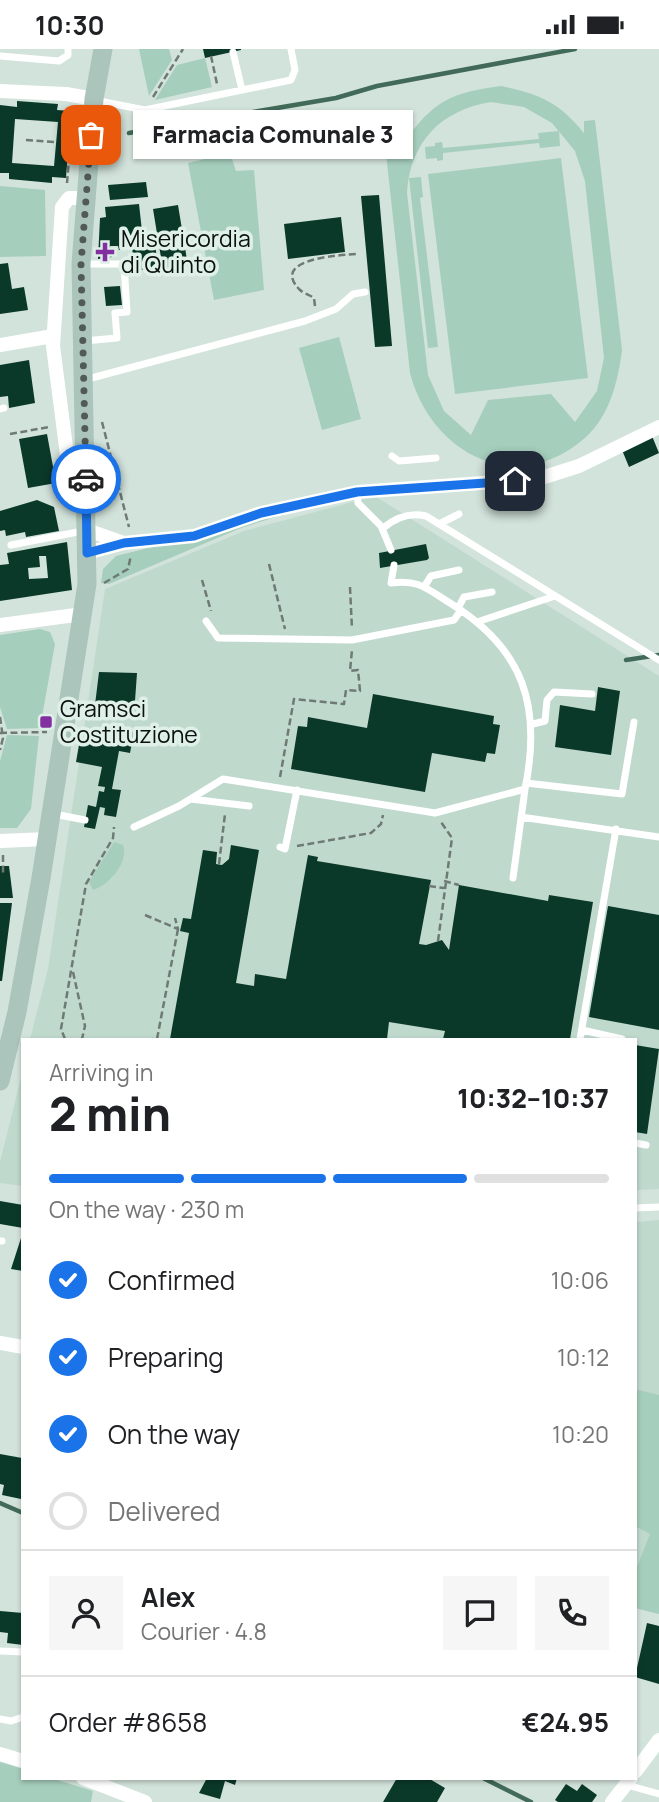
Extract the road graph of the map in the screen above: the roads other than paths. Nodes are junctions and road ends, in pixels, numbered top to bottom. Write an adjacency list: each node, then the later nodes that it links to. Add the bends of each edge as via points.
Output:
1 (68, 49): 5 (lane, via 68,55 58,61)
2 (103, 49): 8 (main road)
3 (290, 49): 6 (lane, via 295,70 291,80)
4 (233, 52): 6 (lane)
5 (0, 56)
6 (242, 90): 8 (lane, via 145,110)
7 (0, 91): 8 (street)
8 (94, 99): 9 (main road)
9 (86, 198): 10 (main road); 12 (street, via 65,201 62,207)
10 (81, 264): 13 (main road); 13 (lane, via 124,264 127,312 116,313 117,338)
11 (365, 292): 15 (lane, via 352,294 336,309 302,322)
12 (53, 336): 14 (street); 19 (street, via 71,464)
13 (82, 341): 15 (main road)
14 (0, 345)
15 (83, 380): 19 (main road)
16 (659, 427): 20 (street, via 579,466 538,479)
17 (392, 456): 18 (lane, via 399,461)
18 (436, 458)
19 (86, 475): 24 (main road)
20 (357, 492): 23 (lane, via 358,503); 25 (street, via 261,513 194,536)
21 (458, 514): 22 (lane)
22 (439, 524): 23 (lane, via 416,514 397,518); 33 (lane)
23 (383, 528): 27 (lane)
24 (87, 530): 25 (street); 26 (lane); 28 (main road)
25 (127, 543): 28 (street)
26 (11, 545)
27 (391, 550)
28 (87, 553): 35 (main road)
29 (394, 565): 31 (lane, via 391,583 413,580)
30 (459, 570): 31 (lane, via 431,576)
31 (424, 587): 34 (lane)
32 (492, 592): 34 (lane, via 464,597)
33 (555, 596): 37 (lane); 39 (lane)
34 (460, 609): 36 (lane, via 454,620 352,640 218,638); 37 (lane)
35 (83, 614): 38 (street); 47 (main road)
36 (210, 620)
37 (477, 622): 42 (lane, via 518,674)
38 (0, 625)
39 (659, 660)
40 (592, 694): 42 (lane, via 554,692 547,700 545,721)
41 (634, 722): 43 (lane, via 622,794)
42 (533, 724): 43 (lane)
43 (526, 786): 44 (lane, via 435,813); 48 (lane)
44 (297, 790): 45 (lane, via 223,779); 55 (lane)
45 (191, 799): 46 (lane); 50 (lane)
46 (249, 806)
47 (50, 813): 49 (lane); 53 (main road)
48 (521, 817): 51 (lane); 56 (lane)
49 (85, 820)
50 (134, 827)
51 (616, 829): 52 (lane); 57 (lane)
52 (659, 838)
53 (47, 839): 54 (street); 60 (main road, via 17,1012)
54 (0, 841)
55 (282, 848)
56 (513, 878)
57 (582, 1030): 58 (lane); 59 (lane)
58 (580, 1038)
59 (618, 1038)
60 (0, 1081)
61 (637, 1143): 62 (lane)
62 (646, 1145)
63 (659, 1207): 64 (lane)
64 (637, 1208)
65 (0, 1343): 66 (street)
66 (21, 1347)
67 (0, 1651): 68 (lane)
68 (21, 1652)
69 (21, 1718): 70 (lane)
70 (0, 1719)
71 (659, 1740): 74 (street)
72 (0, 1754): 73 (street)
73 (21, 1760)
74 (637, 1769)
75 (88, 1780): 78 (street)
76 (629, 1781): 77 (lane); 79 (street)
77 (659, 1794)
78 (145, 1802)
79 (612, 1802)

